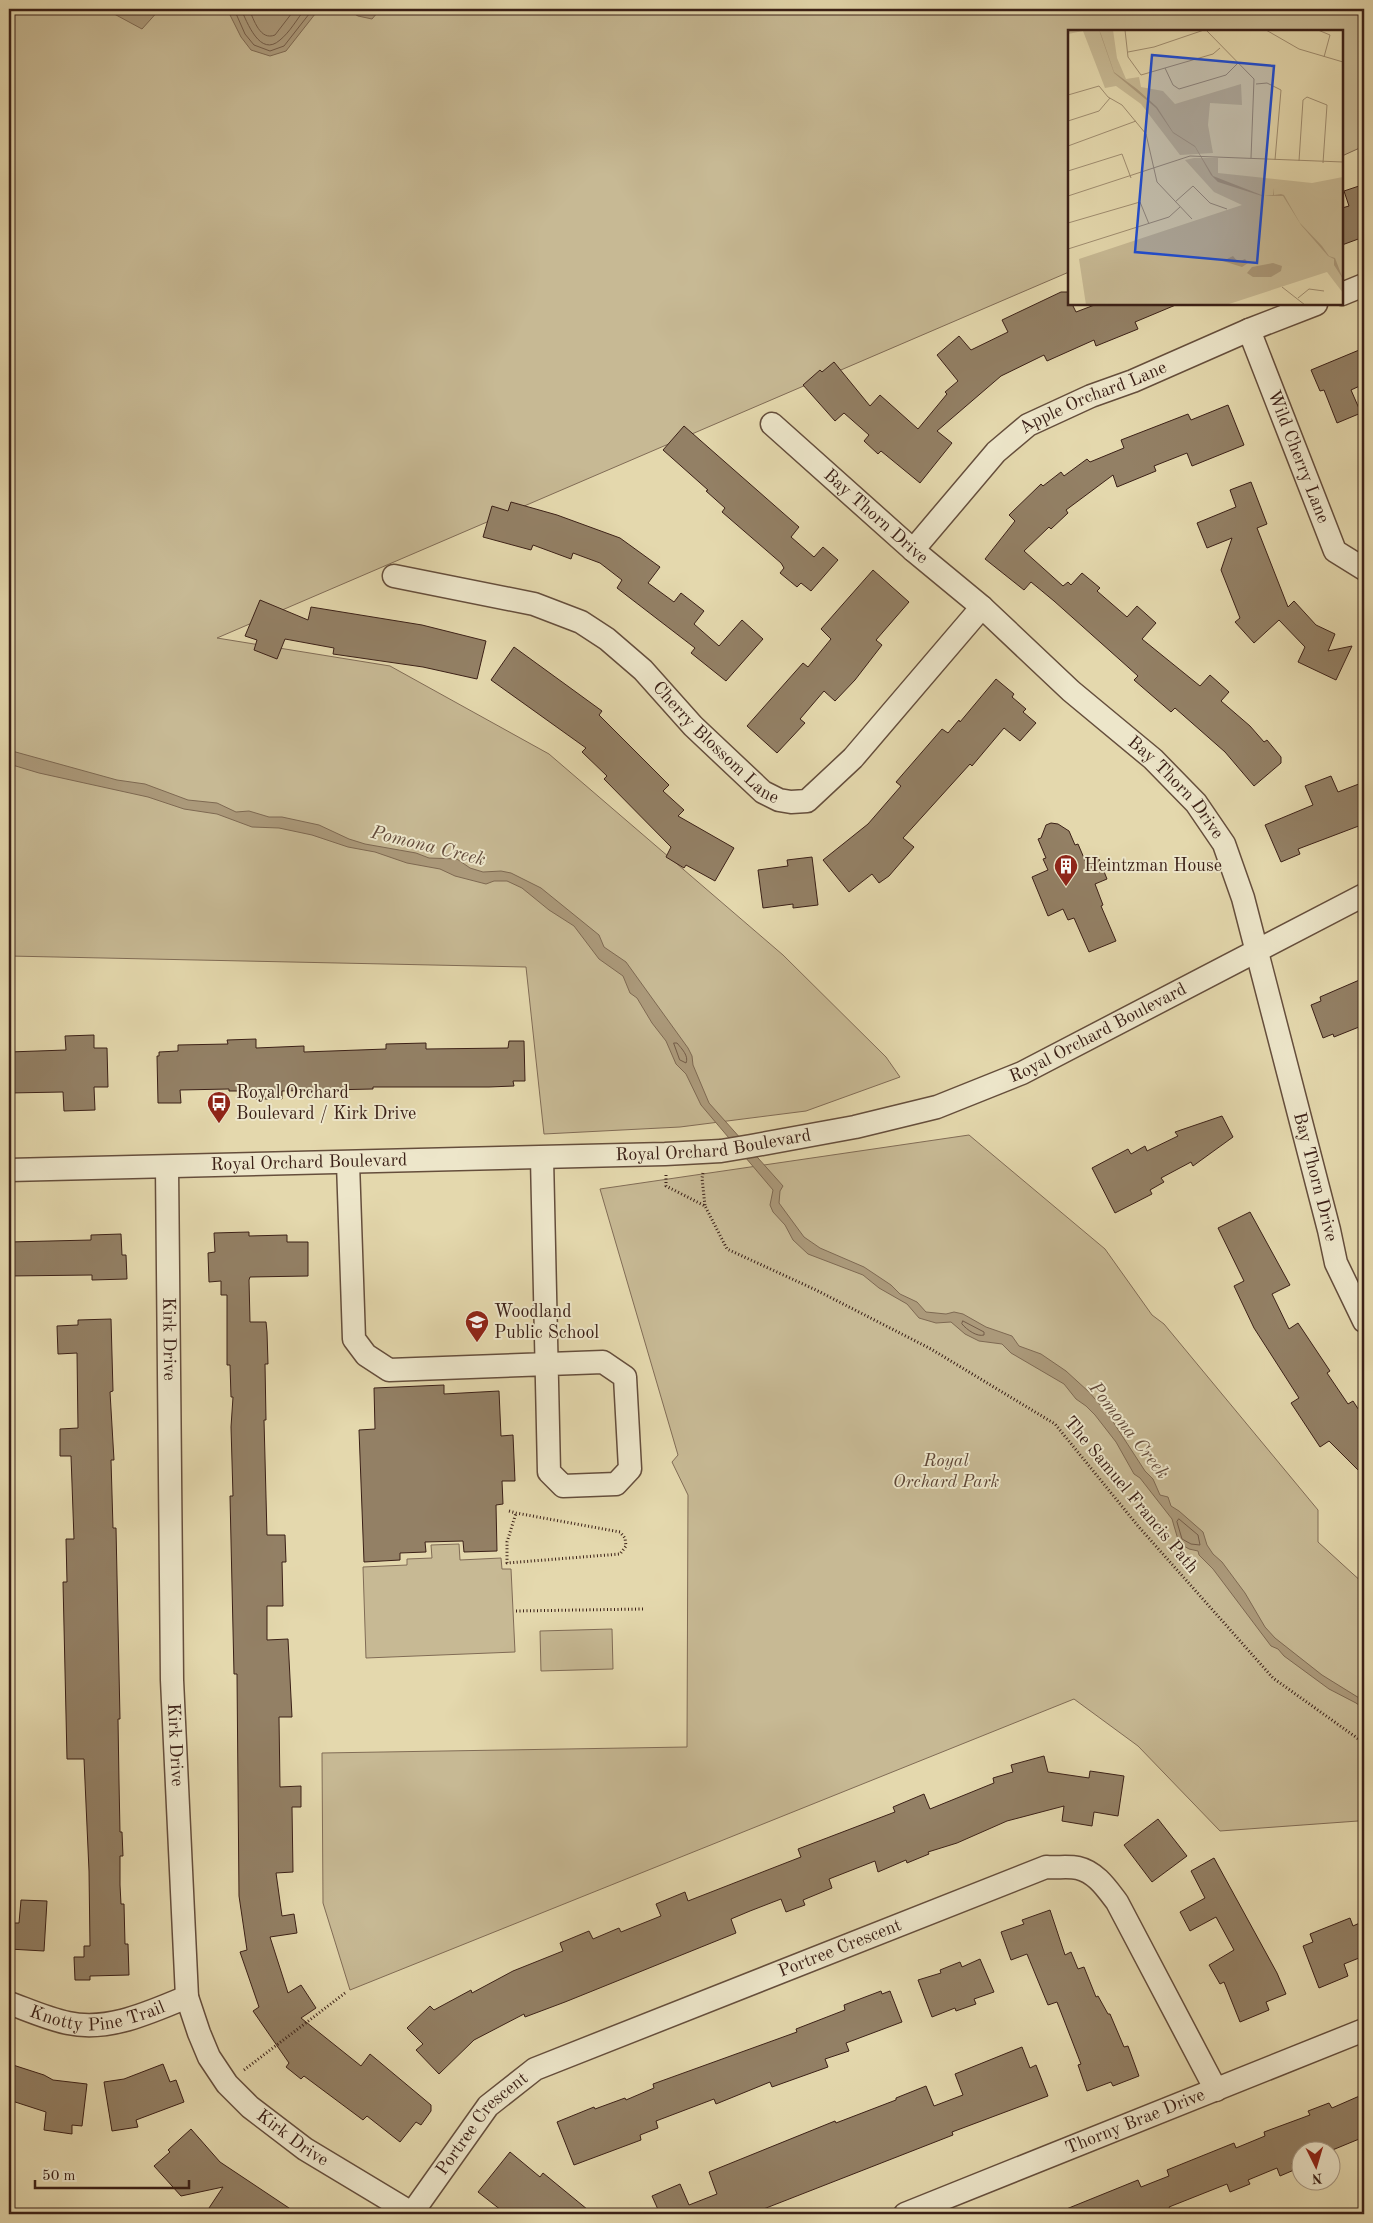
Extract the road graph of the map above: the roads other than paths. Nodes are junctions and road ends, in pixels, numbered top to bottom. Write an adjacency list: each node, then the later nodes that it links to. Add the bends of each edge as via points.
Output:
1 (1364, 285): 2 (street)
2 (1343, 294)
3 (1313, 305): 4 (street, Apple Orchard Lane)
4 (1249, 330): 6 (street, Apple Orchard Lane, via 1028,425 996,452); 7 (street, Wild Cherry Lane, via 1335,551)
5 (772, 424): 6 (street, Bay Thorn Drive)
6 (913, 550): 9 (street, Bay Thorn Drive)
7 (1364, 569)
8 (394, 576): 9 (street, Cherry Blossom Lane, via 534,604 581,622 643,670 693,726 763,792 791,802 807,802 853,758)
9 (982, 607): 11 (street, Bay Thorn Drive, via 1071,691 1153,759 1196,803 1224,844 1243,898)
10 (1364, 895): 11 (street, Royal Orchard Boulevard)
11 (1255, 950): 12 (street, Royal Orchard Boulevard, via 1022,1073 937,1107 855,1127 750,1146 665,1154); 16 (street, Bay Thorn Drive, via 1336,1263)
12 (542, 1158): 13 (street, Royal Orchard Boulevard); 17 (street)
13 (348, 1163): 14 (street, Royal Orchard Boulevard); 17 (street, via 354,1339 366,1356 390,1370)
14 (167, 1167): 15 (street, Royal Orchard Boulevard); 18 (street, Kirk Drive, via 172,1680)
15 (9, 1170)
16 (1364, 1322)
17 (547, 1364): 17 (street, via 603,1362 625,1377 630,1468 616,1484 563,1486 548,1472)
18 (187, 1997): 19 (street, Knotty Pine Trail, via 130,2019 86,2025 68,2023); 22 (street, Kirk Drive, via 209,2057 227,2084 250,2107 305,2149)
19 (9, 2003)
20 (1364, 2030): 21 (street, Thorny Brae Drive)
21 (1216, 2090): 22 (street, Portree Crescent, via 1117,1902 1090,1873 1077,1868 1046,1867 535,2069 482,2112); 23 (street, Thorny Brae Drive)
22 (413, 2214)
23 (905, 2214)

